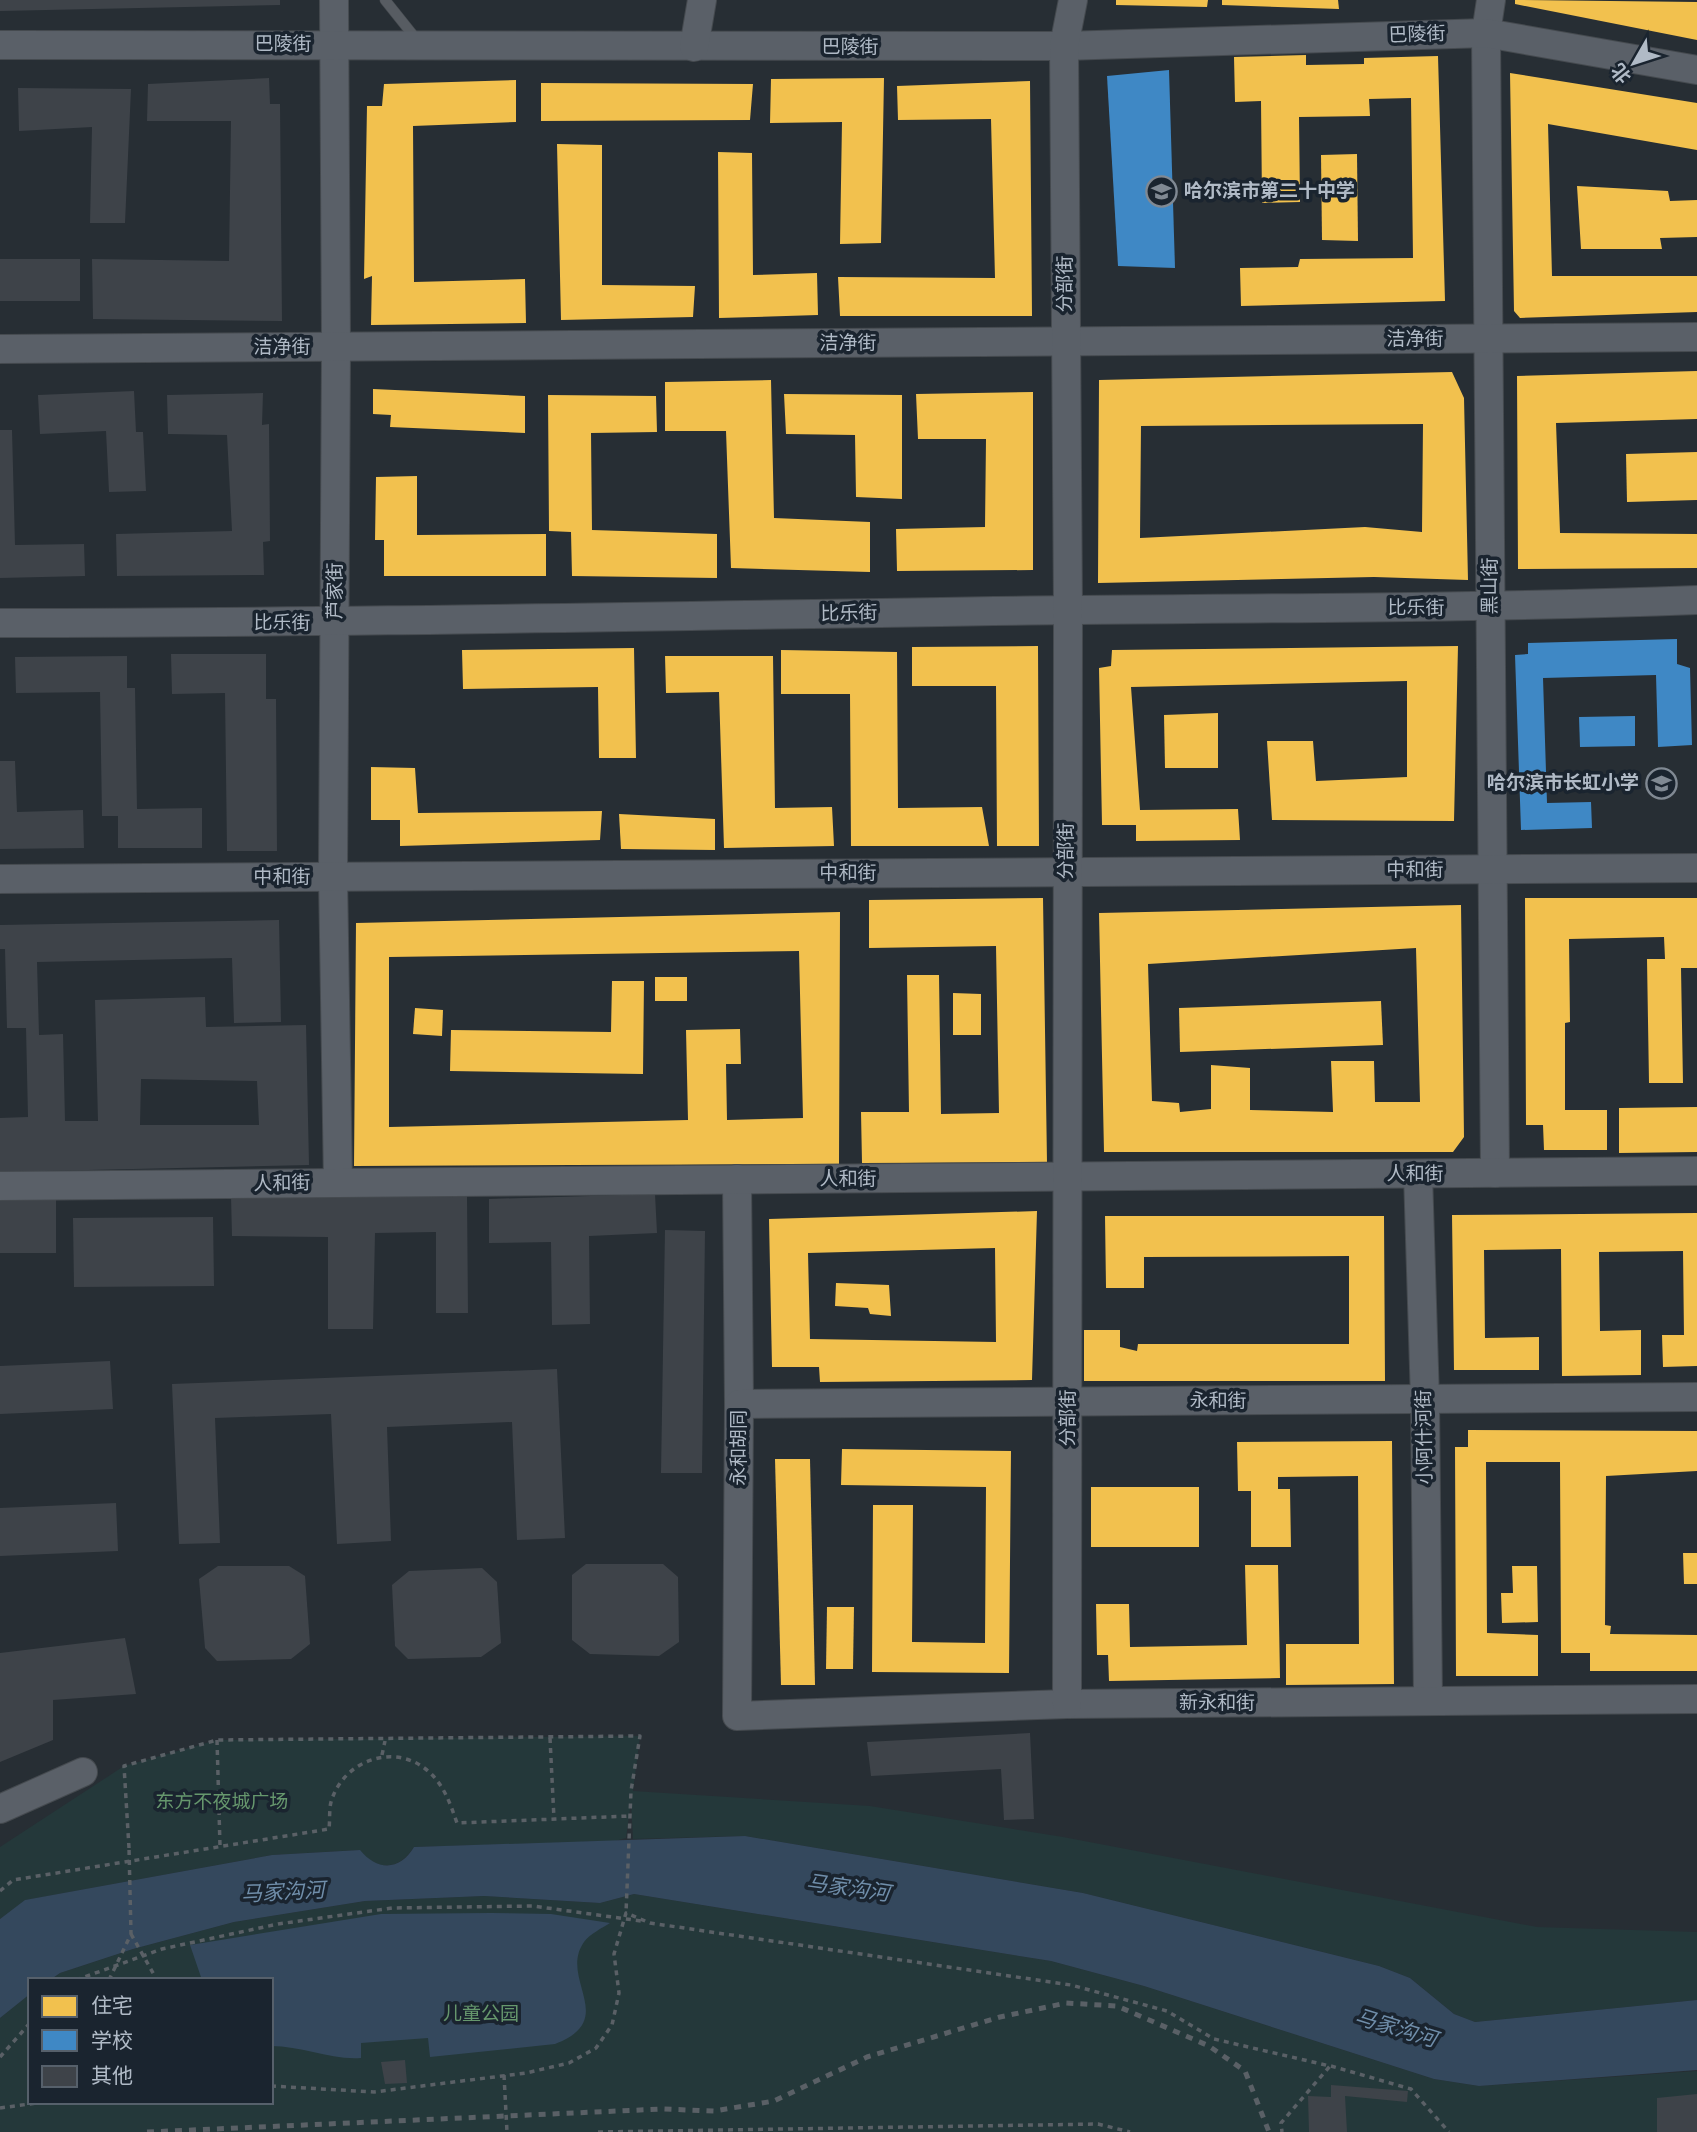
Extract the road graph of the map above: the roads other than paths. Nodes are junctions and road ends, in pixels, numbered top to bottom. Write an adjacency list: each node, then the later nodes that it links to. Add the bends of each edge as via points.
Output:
1 (334, 0): 7 (street, 芦家街)
2 (385, 0): 9 (lane)
3 (702, 0): 11 (street)
4 (1073, 0): 10 (street, 分部街)
5 (1491, 0): 6 (street, 黑山街)
6 (1486, 33): 10 (street, 巴陵街); 12 (street, 巴陵街); 14 (street, 黑山街)
7 (335, 44): 8 (street, 巴陵街); 9 (street, 巴陵街); 16 (street, 芦家街)
8 (0, 45)
9 (422, 46): 11 (street, 巴陵街)
10 (1064, 46): 11 (street, 巴陵街); 15 (street, 分部街)
11 (694, 47)
12 (1697, 70)
13 (1697, 337): 14 (street, 洁净街)
14 (1488, 339): 15 (street, 洁净街); 19 (street, 黑山街)
15 (1065, 342): 16 (street, 洁净街); 20 (street, 分部街)
16 (336, 347): 17 (street, 洁净街); 22 (street, 芦家街)
17 (0, 349)
18 (1697, 600): 19 (street, 比乐街)
19 (1490, 608): 20 (street, 比乐街); 24 (street, 黑山街)
20 (1068, 610): 22 (street, 比乐街); 25 (street, 分部街)
21 (0, 622): 22 (street, 比乐街)
22 (335, 623): 26 (street, 芦家街)
23 (1697, 868): 24 (street, 中和街)
24 (1492, 869): 25 (street, 中和街); 29 (street, 黑山街)
25 (1065, 872): 26 (street, 中和街); 31 (street, 分部街)
26 (333, 876): 27 (street, 中和街); 33 (street, 芦家街)
27 (0, 879)
28 (1697, 1171): 29 (street, 人和街)
29 (1495, 1173): 30 (street, 人和街)
30 (1418, 1174): 31 (street, 人和街); 36 (street, 小阿什河街)
31 (1068, 1177): 32 (street, 人和街); 37 (street, 分部街)
32 (737, 1179): 33 (street, 人和街); 38 (street, 永和胡同)
33 (338, 1183): 34 (street, 人和街)
34 (0, 1186)
35 (1697, 1397): 36 (street, 永和街)
36 (1425, 1400): 37 (street, 永和街); 40 (street, 小阿什河街)
37 (1068, 1402): 38 (street, 永和街); 41 (street, 分部街)
38 (739, 1404): 42 (street, 永和胡同)
39 (1697, 1699): 40 (street, 新永和街)
40 (1427, 1702): 41 (street, 新永和街)
41 (1067, 1704): 42 (street, 新永和街)
42 (737, 1716)
43 (83, 1772): 44 (street)
44 (0, 1809)

